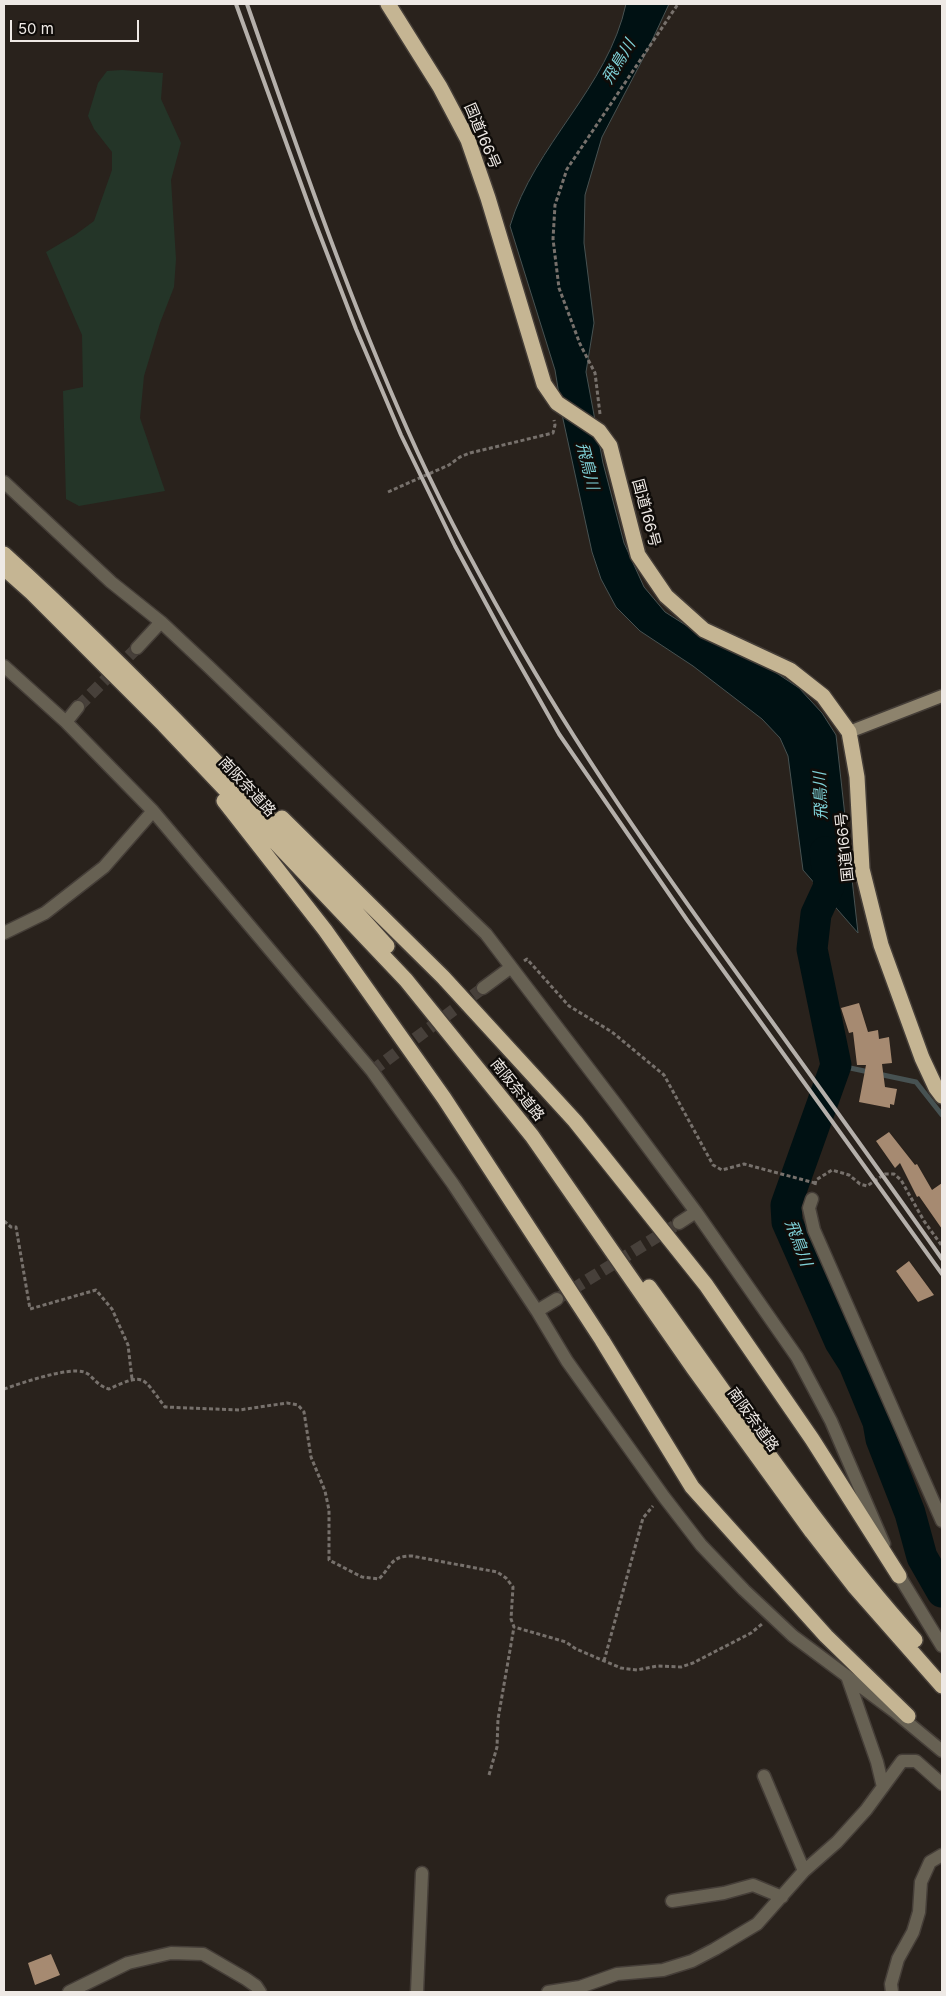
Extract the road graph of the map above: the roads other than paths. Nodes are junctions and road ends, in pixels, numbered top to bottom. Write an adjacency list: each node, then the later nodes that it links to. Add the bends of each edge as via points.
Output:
1 (388, 4): 12 (highway, 国道166号, via 440,87 468,140 544,384 555,400 601,434 610,446 638,555 666,596 704,630 790,670 823,696)
2 (4, 482): 5 (street, via 111,582)
3 (4, 554): 11 (highway, 南阪奈道路, via 57,602)
4 (4, 568): 11 (highway, 南阪奈道路)
5 (161, 622): 6 (street); 15 (street, via 486,934)
6 (137, 648)
7 (4, 666): 10 (street)
8 (942, 696): 12 (street)
9 (78, 707): 10 (street)
10 (66, 722): 13 (street)
11 (170, 722): 24 (highway, via 307,840 443,977 574,1121 706,1285 812,1439); 25 (highway, 南阪奈道路, via 406,980 532,1136 694,1369); 30 (highway, via 325,930 444,1098 602,1340 692,1487 826,1636)
12 (848, 732): 17 (highway, 国道166号, via 857,777 862,868 881,945 922,1058)
13 (153, 811): 14 (street, via 104,867 45,913); 22 (street, via 372,1071 453,1184)
14 (4, 933)
15 (510, 968): 16 (street); 19 (street)
16 (483, 988)
17 (942, 1096)
18 (812, 1199): 23 (street, via 809,1208 814,1230)
19 (696, 1212): 20 (street); 24 (street, via 797,1357 831,1421)
20 (679, 1223)
21 (557, 1299): 22 (street)
22 (537, 1311): 28 (street, via 567,1361 701,1545 793,1636)
23 (942, 1521)
24 (898, 1576): 26 (street)
25 (859, 1583): 27 (highway, 南阪奈道路); 29 (highway, 南阪奈道路)
26 (942, 1646)
27 (942, 1671)
28 (847, 1676): 31 (street); 34 (street)
29 (942, 1686)
30 (908, 1716): 31 (street)
31 (942, 1750)
32 (764, 1776): 36 (street)
33 (942, 1784): 34 (street, via 916,1761 902,1761)
34 (883, 1787): 36 (street, via 837,1842)
35 (942, 1855): 44 (street, via 930,1862 921,1882 919,1912 913,1932 898,1960 890,1984)
36 (804, 1871): 38 (street)
37 (422, 1873): 42 (street)
38 (782, 1897): 39 (street, via 753,1885); 43 (street, via 757,1924 692,1961 663,1970 617,1974 580,1987)
39 (672, 1901)
40 (69, 1992): 41 (street, via 128,1963 171,1953 204,1954 246,1978)
41 (260, 1992)
42 (417, 1992)
43 (548, 1992)
44 (892, 1992)

